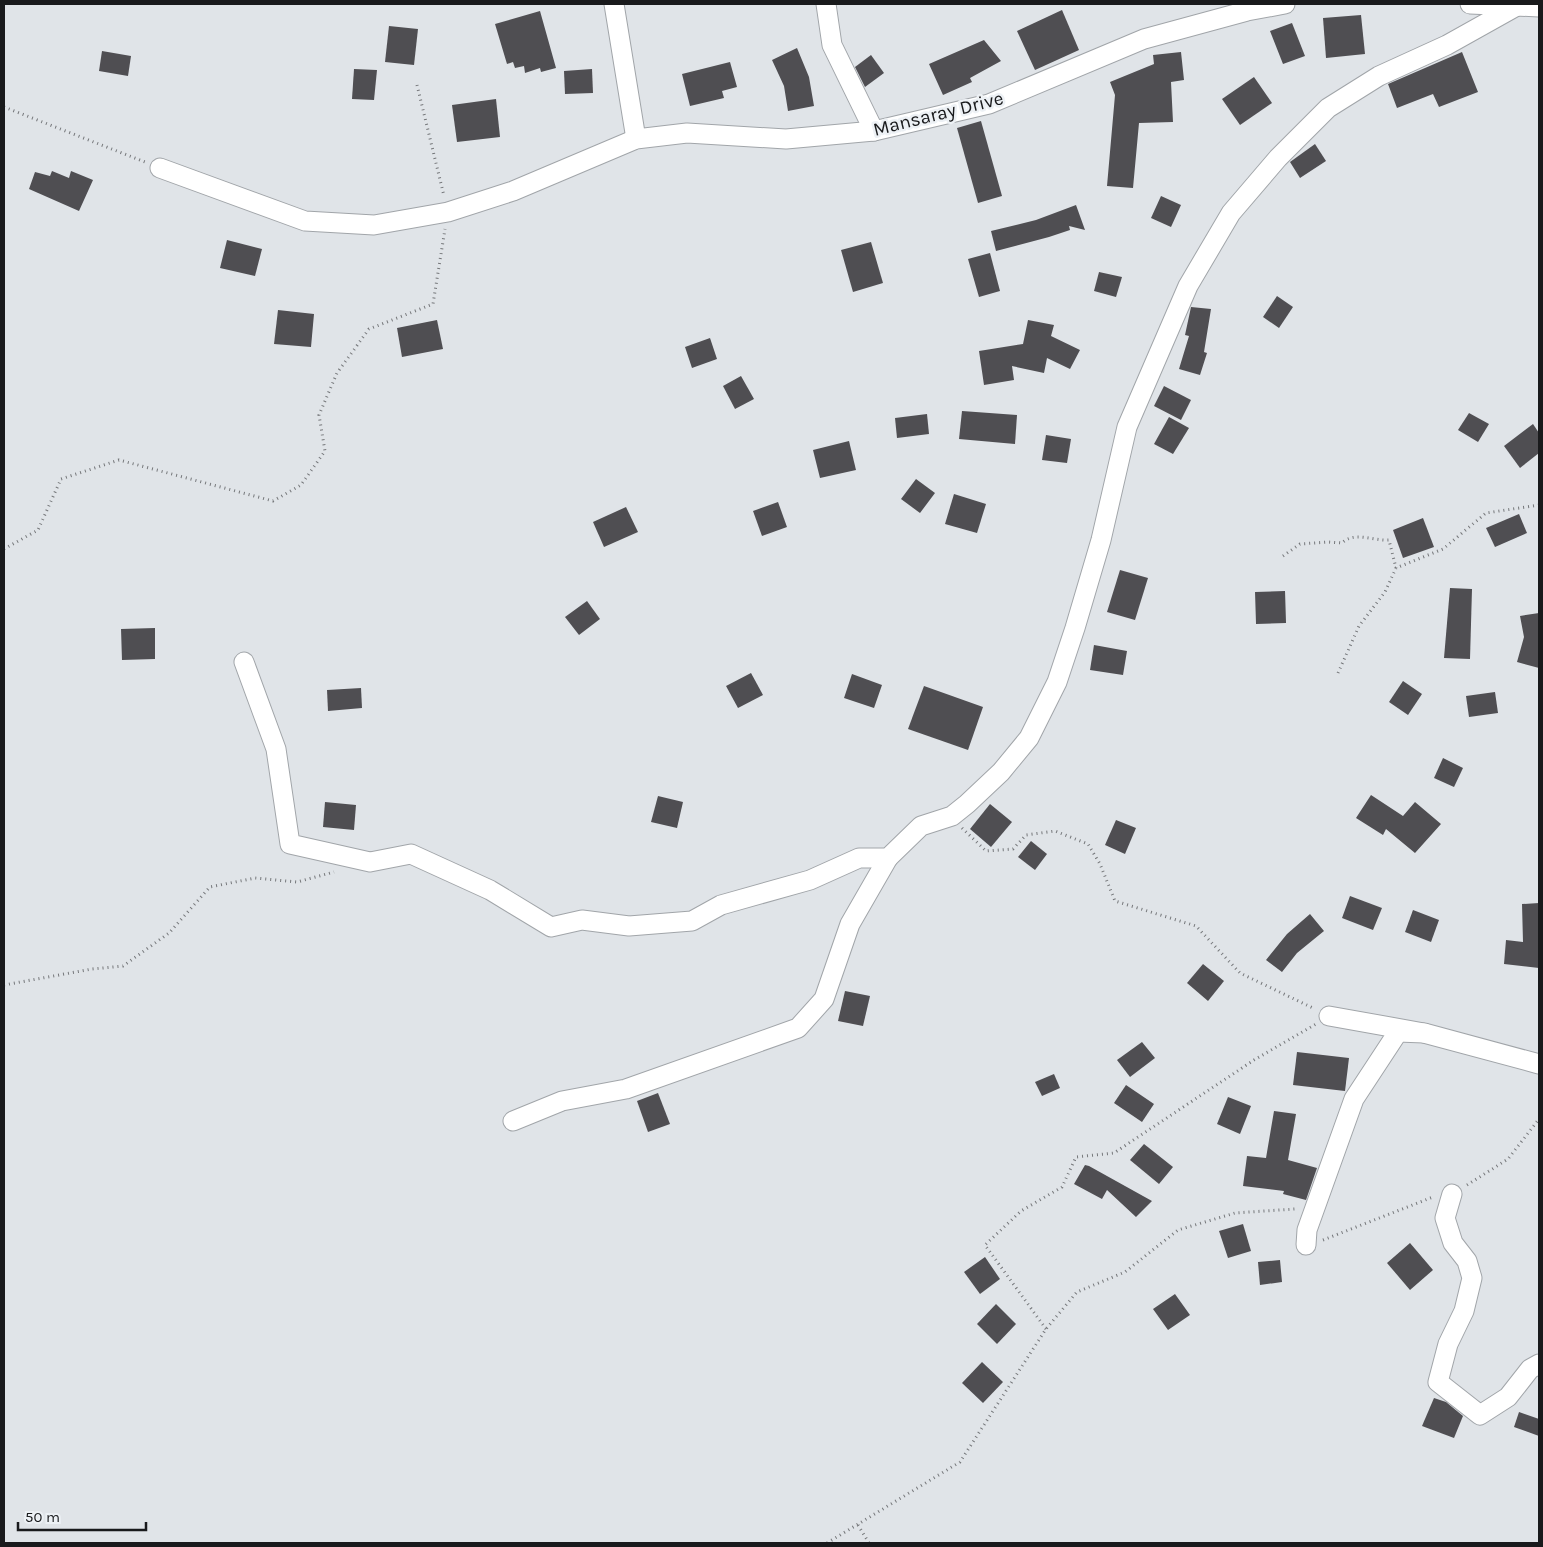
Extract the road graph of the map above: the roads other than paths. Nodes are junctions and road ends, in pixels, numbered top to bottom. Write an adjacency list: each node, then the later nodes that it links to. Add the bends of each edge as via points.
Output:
1 (614, 4): 8 (street)
2 (826, 4): 7 (street, via 832,44)
3 (1285, 4): 7 (street, Mansaray Drive, via 1246,10 1144,39 989,104)
4 (1470, 4): 5 (street)
5 (1515, 7): 6 (street); 11 (street, via 1447,46 1379,76 1328,108 1231,212 1188,286 1127,427 1101,540 1057,682 1029,738 1001,772 952,816 921,826)
6 (1539, 7)
7 (874, 131): 8 (street, Mansaray Drive, via 786,139 687,133)
8 (636, 139): 9 (street, Mansaray Drive, via 513,191 448,212 374,226 305,221)
9 (160, 168)
10 (244, 662): 11 (street, via 276,749 290,844 370,862 411,854 490,890 551,927 582,920 629,926 692,921 720,905 810,880 858,858)
11 (888, 858): 15 (street, via 850,924 824,999 798,1028 626,1089 562,1101)
12 (1329, 1016): 13 (street)
13 (1424, 1033): 14 (street); 17 (street, via 1398,1032 1354,1099 1307,1230)
14 (1539, 1064)
15 (513, 1121)
16 (1452, 1194): 18 (street, via 1445,1218 1453,1243 1467,1261 1472,1278 1464,1311 1448,1344 1438,1382 1480,1416 1508,1397)
17 (1306, 1245)
18 (1539, 1364)

